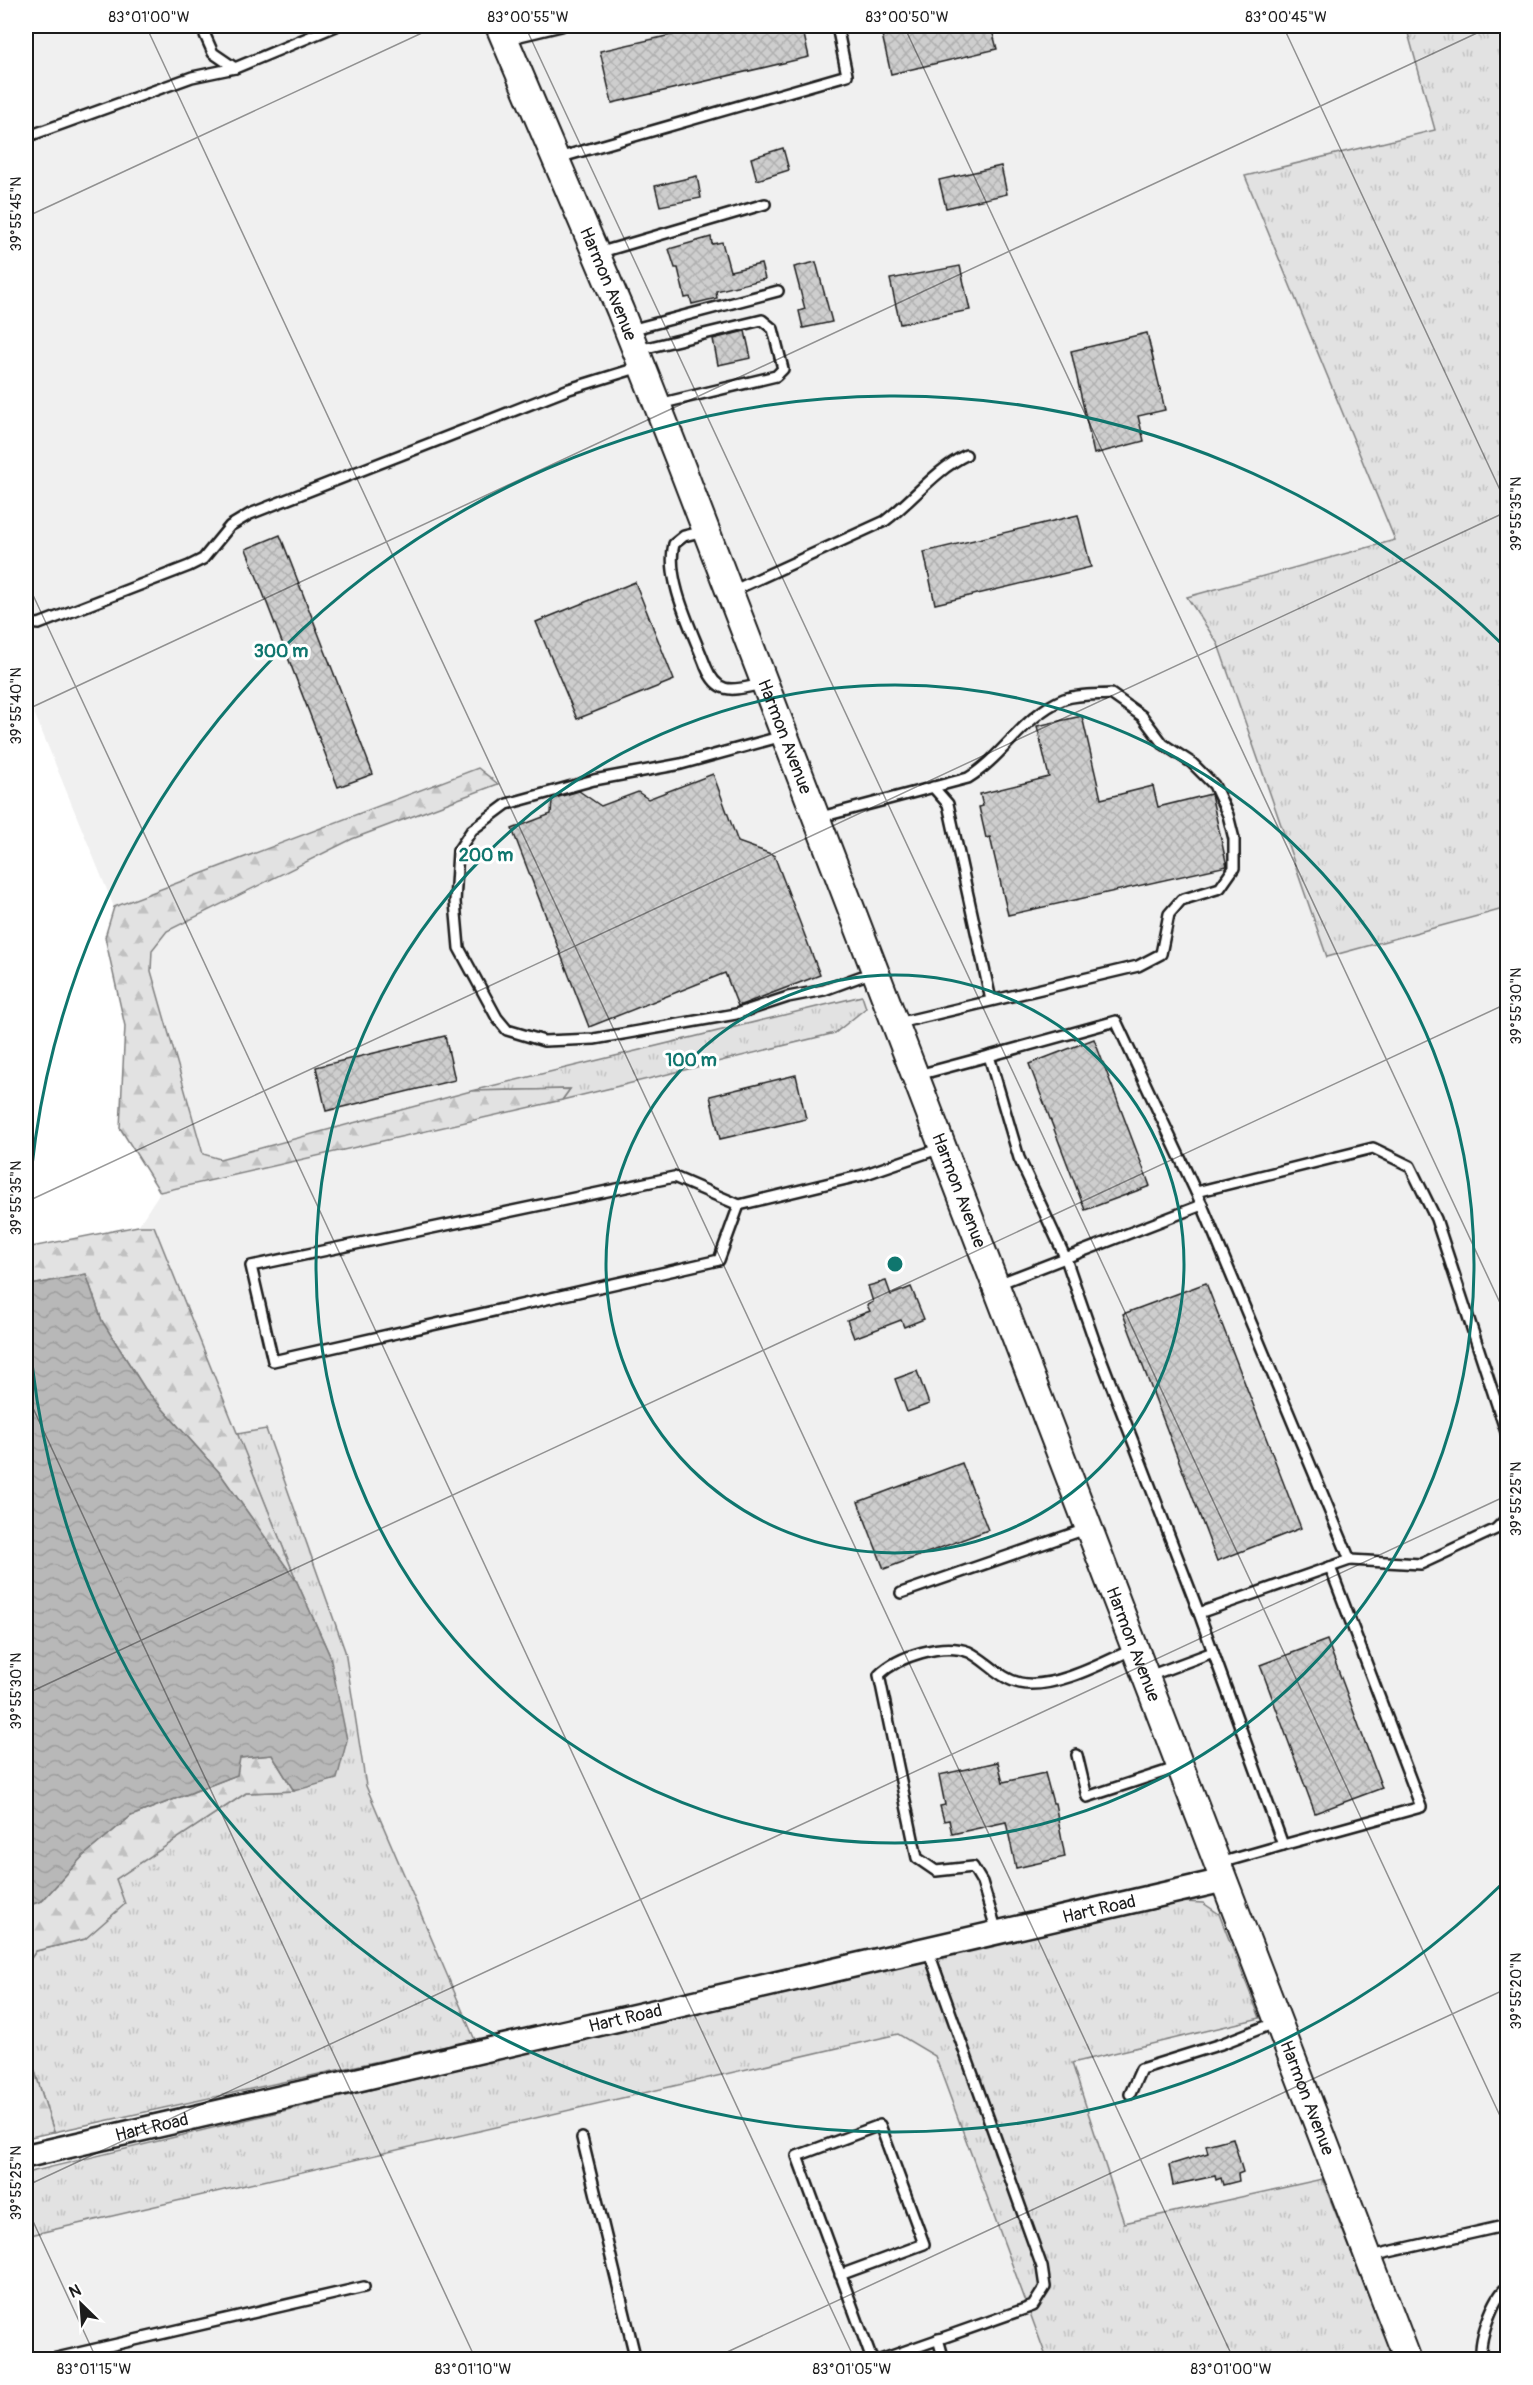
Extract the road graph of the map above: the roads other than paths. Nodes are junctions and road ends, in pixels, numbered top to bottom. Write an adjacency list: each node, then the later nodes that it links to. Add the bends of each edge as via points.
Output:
1 (201, 26): 6 (lane, via 213,53)
2 (336, 26): 6 (lane)
3 (561, 26): 5 (lane)
4 (837, 26): 8 (lane, via 847,75)
5 (502, 32): 8 (main road, Harmon Avenue)
6 (235, 68): 7 (lane, via 192,76)
7 (26, 137)
8 (556, 159): 10 (main road, Harmon Avenue)
9 (765, 204): 10 (lane)
10 (596, 254): 12 (main road, Harmon Avenue)
11 (778, 291): 12 (lane)
12 (635, 349): 13 (main road, Harmon Avenue); 13 (lane, via 762,320 773,329 783,369 776,376); 17 (lane, via 569,389 269,506 230,526 203,559 189,566 39,624)
13 (657, 405): 15 (main road, Harmon Avenue)
14 (966, 455): 16 (lane, via 949,463 885,522)
15 (706, 530): 16 (main road, Harmon Avenue); 18 (lane, via 684,536 674,544 670,557 706,667 720,688 732,690)
16 (729, 592): 18 (main road, Harmon Avenue)
17 (26, 622)
18 (765, 683): 19 (main road, Harmon Avenue)
19 (786, 736): 21 (main road, Harmon Avenue); 22 (lane, via 507,804 472,830 458,851 455,902 459,948 507,1030 544,1041 594,1039 736,1014)
20 (933, 787): 21 (lane); 23 (lane, via 948,804); 23 (lane, via 968,778 987,766 1048,707 1066,698 1111,694 1142,716 1163,744 1192,763 1214,785 1232,831 1234,868 1220,888 1181,900 1169,914 1161,954 1138,966)
21 (817, 818): 22 (main road, Harmon Avenue)
22 (876, 971): 24 (main road, Harmon Avenue)
23 (990, 1000): 24 (lane)
24 (896, 1023): 26 (main road, Harmon Avenue)
25 (988, 1056): 26 (lane); 28 (lane, via 1116,1021); 31 (lane, via 1019,1158)
26 (916, 1076): 27 (main road, Harmon Avenue)
27 (943, 1147): 29 (lane, via 863,1175); 32 (main road, Harmon Avenue)
28 (1196, 1192): 30 (lane); 33 (lane, via 1373,1148 1410,1166 1436,1219)
29 (739, 1205): 29 (lane, via 719,1260 273,1361 251,1266 674,1177)
30 (1203, 1205): 31 (lane); 36 (lane)
31 (1066, 1259): 32 (lane); 39 (lane)
32 (996, 1285): 35 (main road, Harmon Avenue)
33 (1508, 1438)
34 (1508, 1517): 36 (lane, via 1496,1529 1421,1564)
35 (1089, 1528): 38 (lane); 40 (main road, Harmon Avenue)
36 (1350, 1560): 37 (lane)
37 (1330, 1567): 39 (lane); 45 (lane, via 1421,1807)
38 (901, 1593)
39 (1199, 1613): 41 (lane)
40 (1135, 1647): 42 (main road, Harmon Avenue); 47 (lane, via 1097,1666 1047,1683 1019,1683 968,1652 943,1648 890,1664 879,1675 917,1858 936,1870 973,1867 982,1882)
41 (1214, 1652): 42 (lane); 45 (lane)
42 (1146, 1677): 44 (main road, Harmon Avenue)
43 (1077, 1755): 44 (lane, via 1087,1797)
44 (1181, 1767): 46 (main road, Harmon Avenue)
45 (1284, 1845): 46 (lane)
46 (1222, 1872): 47 (street, Hart Road); 49 (main road, Harmon Avenue)
47 (998, 1934): 48 (street, Hart Road)
48 (928, 1950): 52 (street, Hart Road); 58 (lane, via 1042,2267 1045,2287 1033,2306)
49 (1279, 2021): 50 (lane, via 1141,2069); 54 (main road, Harmon Avenue)
50 (1130, 2094)
51 (582, 2138): 61 (lane)
52 (26, 2156)
53 (1508, 2225): 54 (lane)
54 (1369, 2256): 65 (main road, Harmon Avenue)
55 (840, 2275): 55 (lane, via 797,2156 880,2125 924,2244); 62 (lane)
56 (1508, 2286): 66 (lane, via 1500,2293 1479,2348)
57 (364, 2287): 59 (lane)
58 (938, 2339): 63 (lane); 64 (lane)
59 (91, 2355): 60 (lane)
60 (48, 2360)
61 (636, 2360)
62 (872, 2360)
63 (880, 2360)
64 (944, 2360)
65 (1408, 2360)
66 (1482, 2360)

